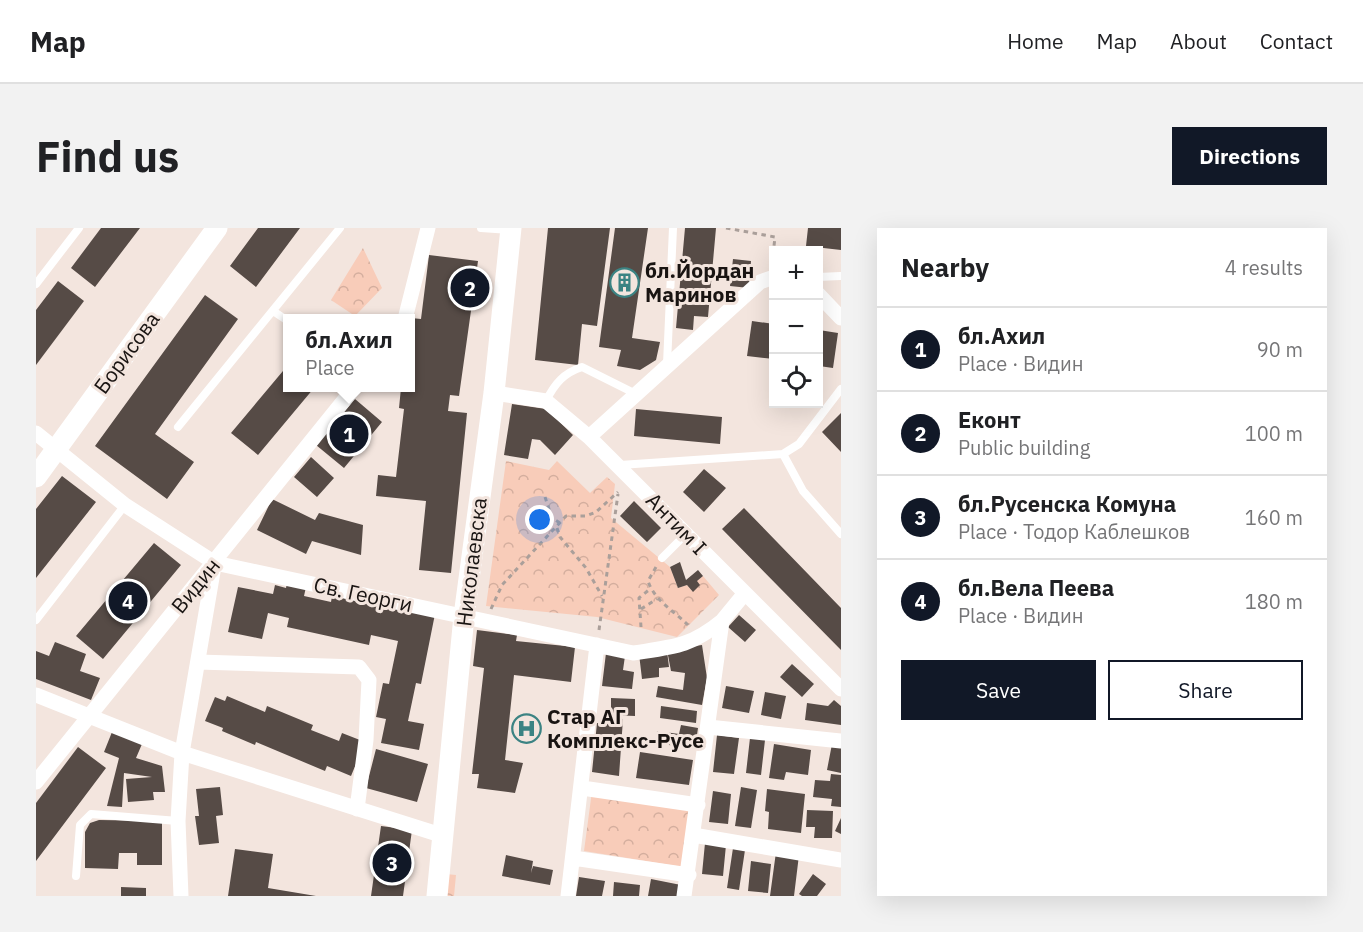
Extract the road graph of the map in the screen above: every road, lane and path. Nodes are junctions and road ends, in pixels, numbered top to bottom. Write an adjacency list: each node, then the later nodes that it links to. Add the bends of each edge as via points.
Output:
1 (79, 228): 12 (lane)
2 (217, 228): 27 (main road, Борисова)
3 (340, 228): 14 (lane)
4 (428, 228): 15 (street)
5 (481, 228): 8 (lane)
6 (673, 228): 18 (lane)
7 (726, 228): 11 (path, via 775,237)
8 (511, 229): 21 (main road, Николаевска)
9 (841, 276): 10 (lane)
10 (823, 277)
11 (768, 279): 18 (street)
12 (36, 285)
13 (830, 303): 17 (street)
14 (273, 310): 16 (lane); 24 (lane)
15 (406, 314)
16 (283, 317)
17 (841, 318)
18 (666, 367): 22 (street)
19 (841, 389): 28 (lane, via 799,444)
20 (350, 392): 39 (street, Видин)
21 (494, 393): 23 (street); 45 (main road, Николаевска)
22 (636, 394): 23 (lane, via 582,367 554,384); 26 (street)
23 (546, 401): 26 (street, Антим I)
24 (178, 426)
25 (36, 433): 27 (street, Св. Георги)
26 (589, 437): 29 (street, Антим I)
27 (56, 450): 30 (main road, Борисова); 33 (street, Св. Георги)
28 (783, 454): 29 (lane); 36 (lane, via 803,491)
29 (620, 465): 31 (path); 37 (street, Антим I)
30 (36, 477)
31 (618, 492): 34 (path, via 596,512 566,516); 42 (path)
32 (545, 497): 34 (path, via 552,518)
33 (125, 505): 39 (street, Св. Георги); 46 (lane)
34 (560, 523): 35 (path)
35 (557, 527): 42 (path); 47 (path, via 502,585)
36 (841, 534)
37 (685, 535): 38 (lane); 41 (street, Антим I)
38 (662, 558): 40 (path, via 648,580)
39 (215, 563): 45 (street, Св. Георги); 54 (street); 57 (street, Видин)
40 (650, 588): 43 (path); 44 (path, via 639,598)
41 (745, 593): 48 (street, Св. Георги); 55 (street, Антим I)
42 (603, 598): 52 (path)
43 (657, 599): 44 (path); 49 (path)
44 (641, 609): 50 (path)
45 (464, 616): 47 (street, Св. Георги); 67 (main road, Николаевска)
46 (36, 620)
47 (486, 620): 52 (street, Св. Георги)
48 (722, 621): 51 (street, Св. Георги); 53 (street)
49 (688, 625)
50 (642, 627)
51 (696, 640): 52 (street, Св. Георги, via 677,647 633,653); 53 (street)
52 (597, 645): 62 (street)
53 (719, 645): 58 (street)
54 (198, 662): 60 (street); 64 (street, via 359,668 369,680)
55 (841, 689)
56 (36, 695): 57 (street)
57 (90, 715): 60 (street); 61 (street, Видин)
58 (708, 727): 59 (street); 63 (street)
59 (841, 741)
60 (182, 753): 64 (street); 65 (street)
61 (36, 782)
62 (582, 788): 63 (street); 68 (street)
63 (698, 805): 66 (street)
64 (357, 809): 67 (street)
65 (178, 821): 71 (lane, via 91,814 80,825); 72 (street)
66 (693, 835): 69 (street); 70 (street)
67 (444, 836): 73 (main road, Николаевска)
68 (573, 858): 70 (street); 74 (street)
69 (841, 860)
70 (689, 875): 75 (street)
71 (76, 876)
72 (181, 896)
73 (437, 896)
74 (568, 896)
75 (684, 896)

